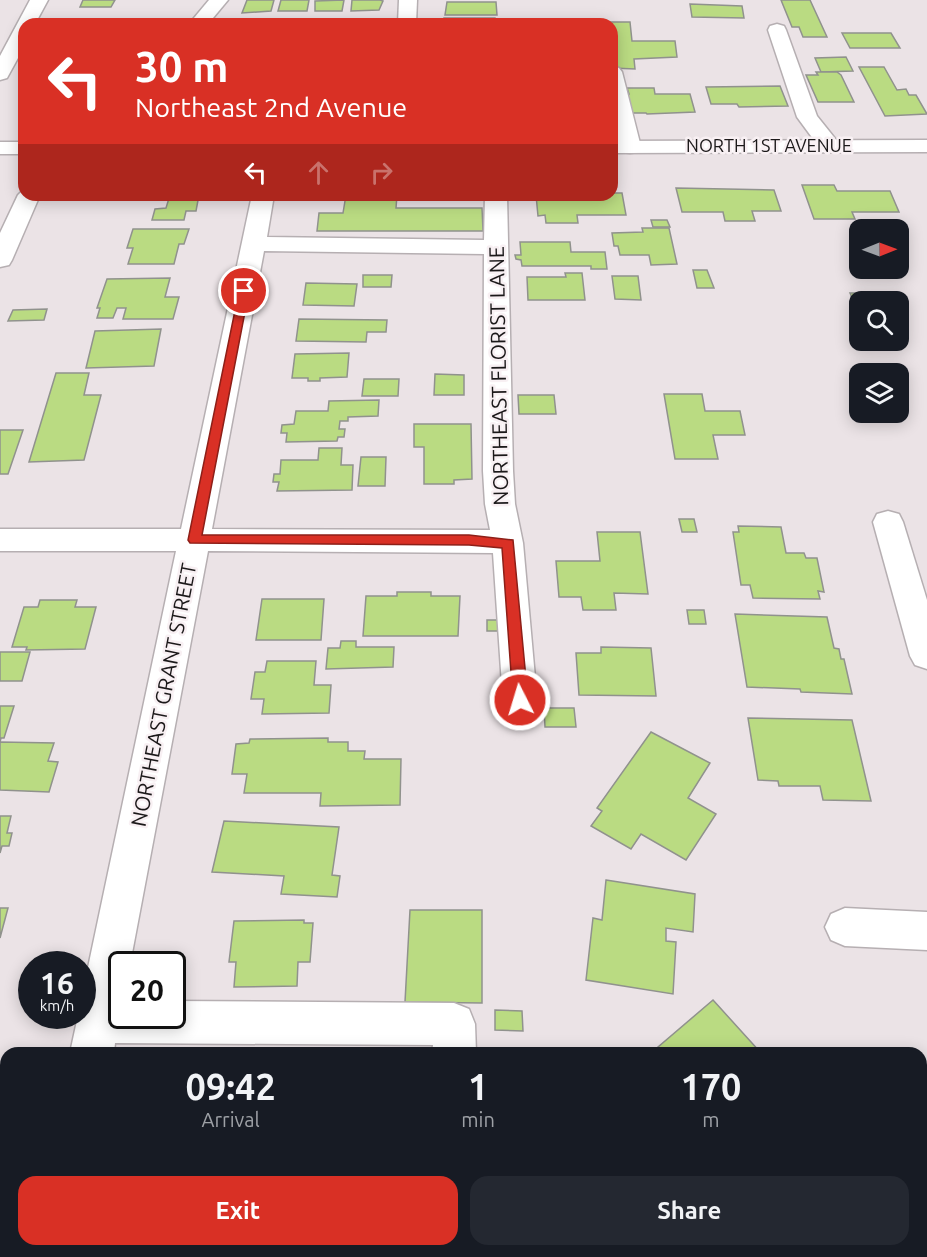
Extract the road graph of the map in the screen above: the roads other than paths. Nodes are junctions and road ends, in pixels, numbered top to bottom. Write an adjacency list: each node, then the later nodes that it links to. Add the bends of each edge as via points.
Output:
1 (39, 0): 4 (street)
2 (219, 0): 5 (street)
3 (408, 0): 6 (street)
4 (30, 18)
5 (203, 18)
6 (406, 18)
7 (777, 30): 11 (street, via 807,117)
8 (18, 40): 9 (street)
9 (0, 74)
10 (618, 122): 13 (street)
11 (830, 146): 12 (street, NORTH 1ST AVENUE); 13 (street, NORTH 1ST AVENUE)
12 (927, 146)
13 (621, 147)
14 (0, 148): 15 (street)
15 (18, 148)
16 (26, 201): 21 (street)
17 (262, 201): 19 (street, NORTHEAST GRANT STREET)
18 (496, 201): 20 (street, NORTHEAST FLORIST LANE)
19 (254, 244): 20 (street); 24 (street, NORTHEAST GRANT STREET)
20 (496, 247): 25 (street, NORTHEAST FLORIST LANE, via 498,471)
21 (0, 260)
22 (888, 522): 26 (street)
23 (0, 540): 24 (street)
24 (194, 540): 25 (street); 30 (street, NORTHEAST GRANT STREET)
25 (508, 543): 27 (street, NORTHEAST FLORIST LANE)
26 (927, 656)
27 (520, 700)
28 (845, 927): 29 (street)
29 (927, 931)
30 (95, 1037): 31 (street)
31 (454, 1038)

